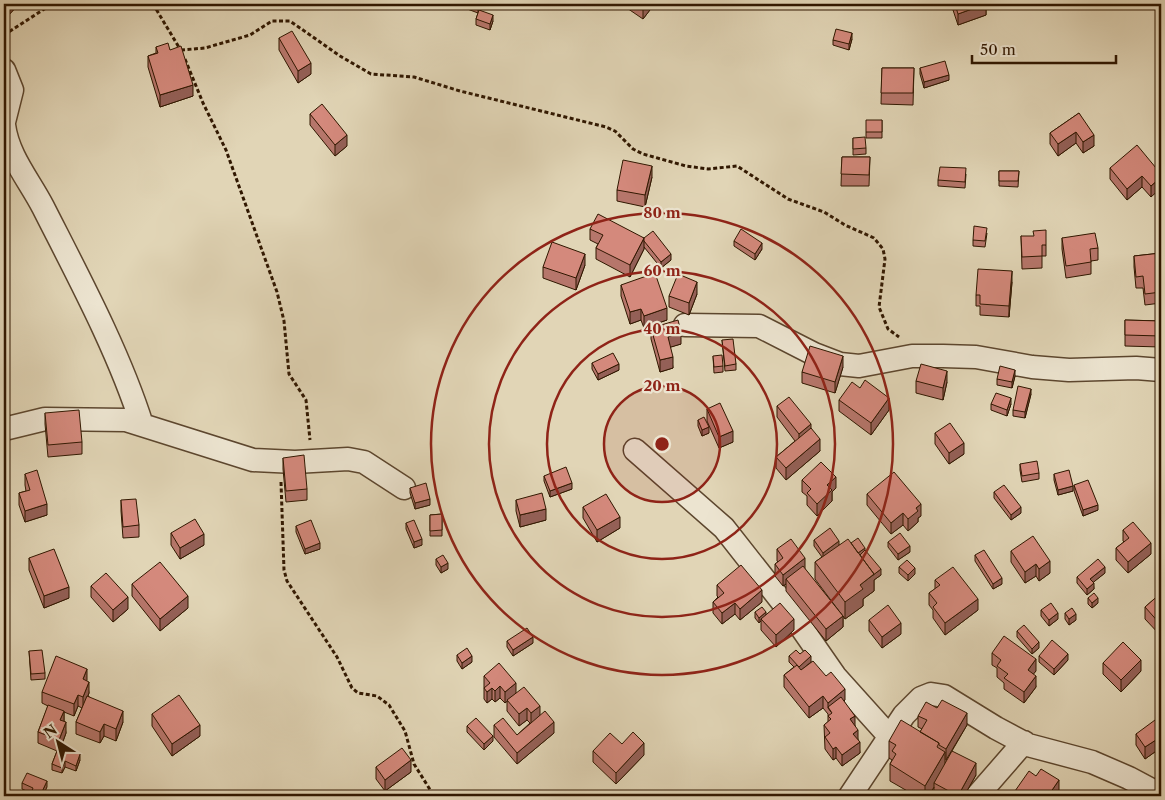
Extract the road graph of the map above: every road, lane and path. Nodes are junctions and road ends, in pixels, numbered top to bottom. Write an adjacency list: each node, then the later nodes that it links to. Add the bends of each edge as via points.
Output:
1 (52, 4): 3 (path)
2 (154, 4): 4 (path)
3 (4, 35)
4 (181, 50): 8 (path, via 205,48 250,35 272,21 290,21 371,74 414,77 469,94 606,127 643,154 686,166 708,170 737,166 788,199 862,230 880,243 885,259 879,307 888,328); 14 (path, via 226,150 277,292 290,374 307,406)
5 (4, 70): 6 (street, via 12,90)
6 (4, 124): 10 (street, via 9,148 42,206 123,372)
7 (685, 326): 9 (street, via 759,326 814,354 840,364 859,366 912,356 943,356 976,357 1069,370)
8 (905, 340)
9 (1161, 370)
10 (142, 425): 11 (street, via 126,420 60,418 24,422); 13 (street, via 237,457)
11 (4, 429)
12 (635, 450): 16 (street, via 724,528 836,676)
13 (281, 461): 14 (street); 19 (path, via 287,581 337,658 352,688 384,699 400,722 414,764)
14 (312, 461): 15 (street, via 348,459 364,462)
15 (404, 488)
16 (889, 736): 17 (street, via 921,698 937,694); 20 (street)
17 (1024, 742): 18 (street, via 1092,762); 21 (street)
18 (1161, 795)
19 (434, 796)
20 (850, 796)
21 (977, 796)

